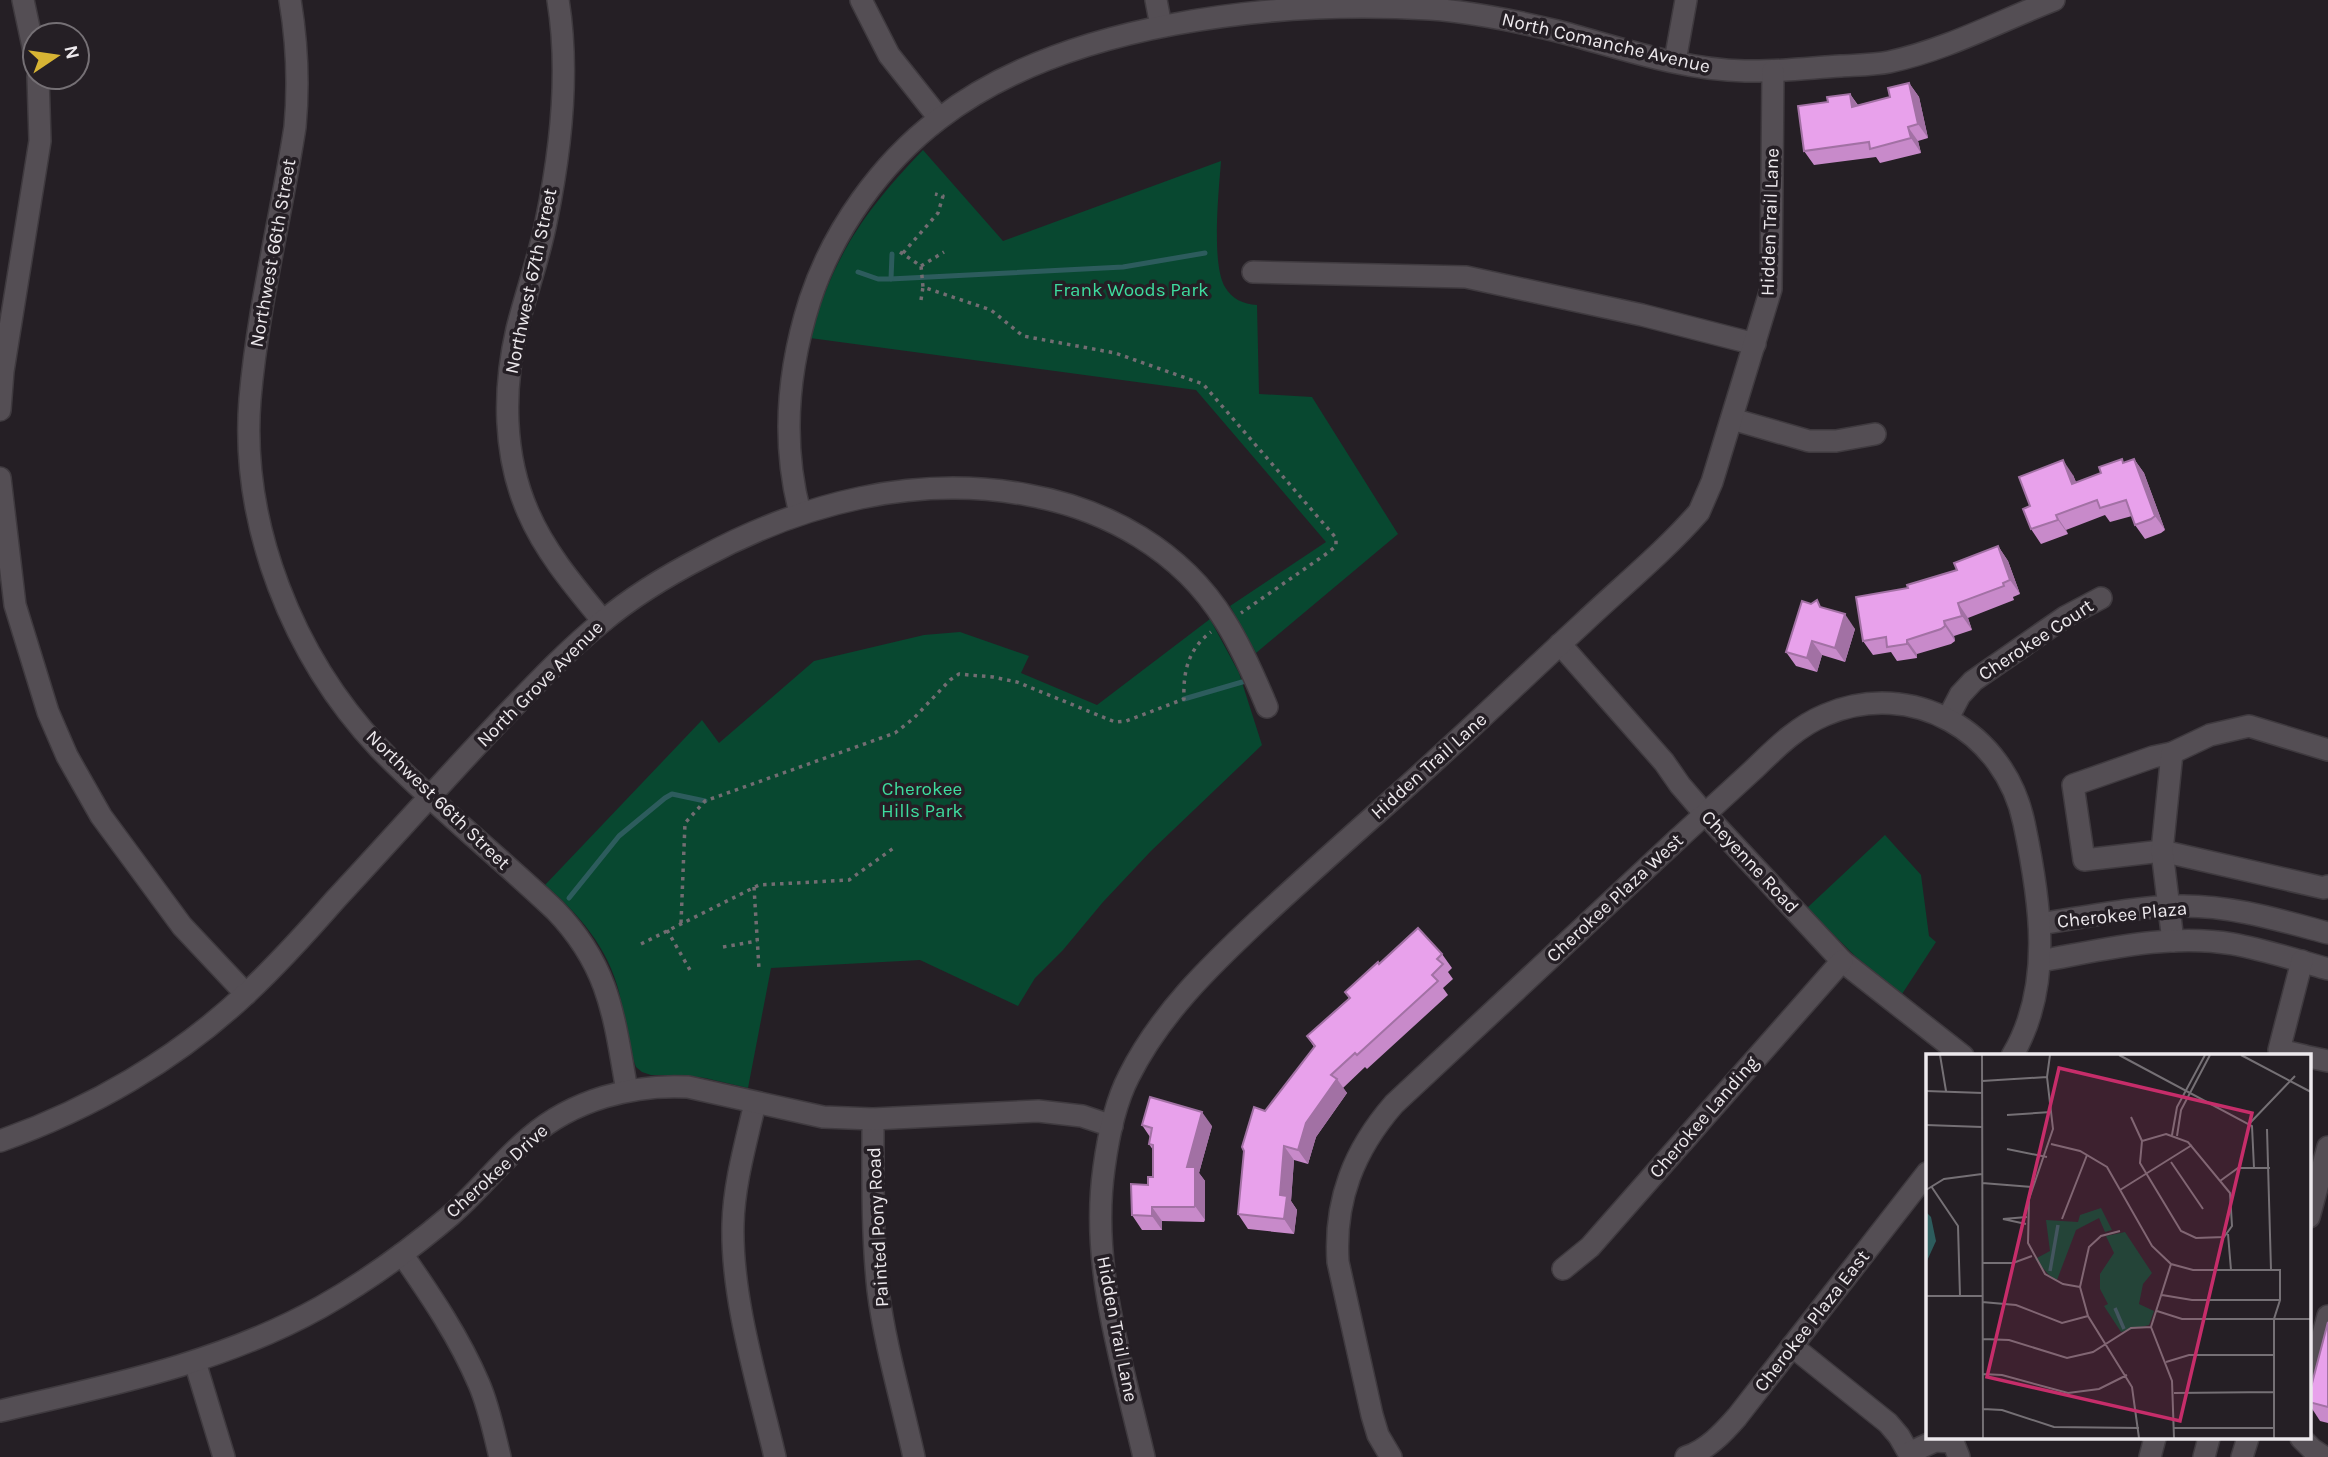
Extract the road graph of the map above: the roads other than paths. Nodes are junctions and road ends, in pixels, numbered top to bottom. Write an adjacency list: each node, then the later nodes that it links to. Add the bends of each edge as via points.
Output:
1 (23, 0): 11 (street)
2 (290, 0): 31 (street, Northwest 66th Street, via 298,95 256,348 250,452 254,496 278,583 299,634 350,713)
3 (558, 0): 25 (street, Northwest 67th Street, via 564,87 559,143 546,222 517,330 507,404 510,443 527,511 544,543)
4 (861, 0): 16 (street, via 889,55)
5 (1156, 0): 12 (street)
6 (1686, 0): 13 (street)
7 (2054, 0): 10 (street, North Comanche Avenue)
8 (1434, 5): 9 (street, North Comanche Avenue, via 1254,12); 13 (street, North Comanche Avenue)
9 (1207, 9): 12 (street, North Comanche Avenue)
10 (2000, 10): 14 (street, North Comanche Avenue, via 1952,42 1887,63)
11 (28, 21)
12 (1161, 26): 16 (street, North Comanche Avenue, via 1029,66)
13 (1675, 61): 14 (street, North Comanche Avenue)
14 (1773, 71): 18 (street, Hidden Trail Lane, via 1771,289)
15 (40, 91): 19 (street, via 40,141)
16 (939, 118): 23 (street, North Comanche Avenue, via 869,190 836,242 813,291 796,346 790,388 788,432)
17 (1253, 272): 18 (street, via 1466,277)
18 (1755, 344): 20 (street, Hidden Trail Lane)
19 (0, 410)
20 (1732, 419): 21 (street, via 1809,441); 26 (street, Hidden Trail Lane, via 1699,512)
21 (1875, 434)
22 (0, 478): 43 (street, via 15,605 48,712 67,756 101,816 182,926)
23 (800, 513): 25 (street, North Grove Avenue, via 685,566); 27 (street, North Grove Avenue, via 909,490 979,489 1053,500 1126,527 1195,581 1226,622)
24 (2101, 598): 28 (street, Cherokee Court, via 2065,617 1973,681)
25 (603, 621): 31 (street, North Grove Avenue, via 545,673)
26 (1560, 644): 32 (street, Cheyenne Road); 52 (street, Hidden Trail Lane, via 1192,986 1128,1077)
27 (1267, 707)
28 (1948, 718): 32 (street, Cherokee Plaza West, via 1879,703 1822,715 1787,738); 36 (street, Cherokee Plaza West, via 1991,755 2015,795 2035,877)
29 (2328, 750): 30 (street, via 2249,726 2210,735)
30 (2172, 753): 33 (street); 33 (street, via 2073,785 2084,860)
31 (431, 797): 43 (street, North Grove Avenue); 49 (street, Northwest 66th Street, via 555,910 586,947 606,989)
32 (1705, 814): 39 (street, Cheyenne Road); 74 (street, Cherokee Plaza West, via 1394,1104 1363,1144 1338,1217 1338,1262 1372,1415)
33 (2162, 851): 34 (street); 35 (street)
34 (2328, 886)
35 (2169, 907): 36 (street, Cherokee Plaza); 37 (street, Cherokee Plaza, via 2249,913); 38 (street)
36 (2040, 925): 40 (street, Cherokee Plaza West)
37 (2328, 933)
38 (2173, 941): 40 (street, Cherokee Plaza); 41 (street, Cherokee Plaza, via 2232,944)
39 (1842, 961): 44 (street, Cheyenne Road); 58 (street, Cherokee Landing, via 1590,1247)
40 (2040, 961): 45 (street, via 2029,1017)
41 (2302, 961): 42 (street, Cherokee Plaza); 46 (street, via 2279,1051)
42 (2328, 969)
43 (246, 994): 53 (street, North Grove Avenue, via 122,1086)
44 (1960, 1054)
45 (2013, 1054)
46 (2293, 1054)
47 (2310, 1058): 48 (street)
48 (2328, 1061)
49 (627, 1091): 50 (street, Cherokee Drive, via 688,1087); 57 (street, Cherokee Drive, via 579,1107 531,1136 478,1191)
50 (755, 1103): 51 (street, Cherokee Drive, via 823,1117); 71 (street, via 735,1195 734,1262)
51 (873, 1119): 52 (street, Cherokee Drive, via 1038,1111 1082,1116); 72 (street, Painted Pony Road, via 878,1291)
52 (1112, 1126): 73 (street, Hidden Trail Lane, via 1100,1207 1102,1269)
53 (0, 1141)
54 (2320, 1158): 56 (street)
55 (1926, 1174): 60 (street, Cherokee Plaza East)
56 (2314, 1210)
57 (402, 1254): 61 (street, Cherokee Drive, via 300,1318); 70 (street, via 464,1350 484,1398)
58 (1563, 1269)
59 (2328, 1316): 62 (street)
60 (1792, 1346): 68 (street, via 1888,1423); 75 (street, Cherokee Plaza East, via 1720,1436)
61 (195, 1362): 63 (street, Cherokee Drive); 69 (street)
62 (2310, 1383)
63 (0, 1411)
64 (2154, 1440): 77 (street)
65 (2208, 1440): 78 (street)
66 (2247, 1440): 79 (street)
67 (2303, 1440): 80 (street)
68 (1910, 1455): 76 (street, via 1935,1441 1953,1442)
69 (224, 1457)
70 (499, 1457)
71 (775, 1457)
72 (914, 1457)
73 (1144, 1457)
74 (1391, 1457)
75 (1686, 1457)
76 (1959, 1457)
77 (2150, 1457)
78 (2204, 1457)
79 (2242, 1457)
80 (2324, 1457)

